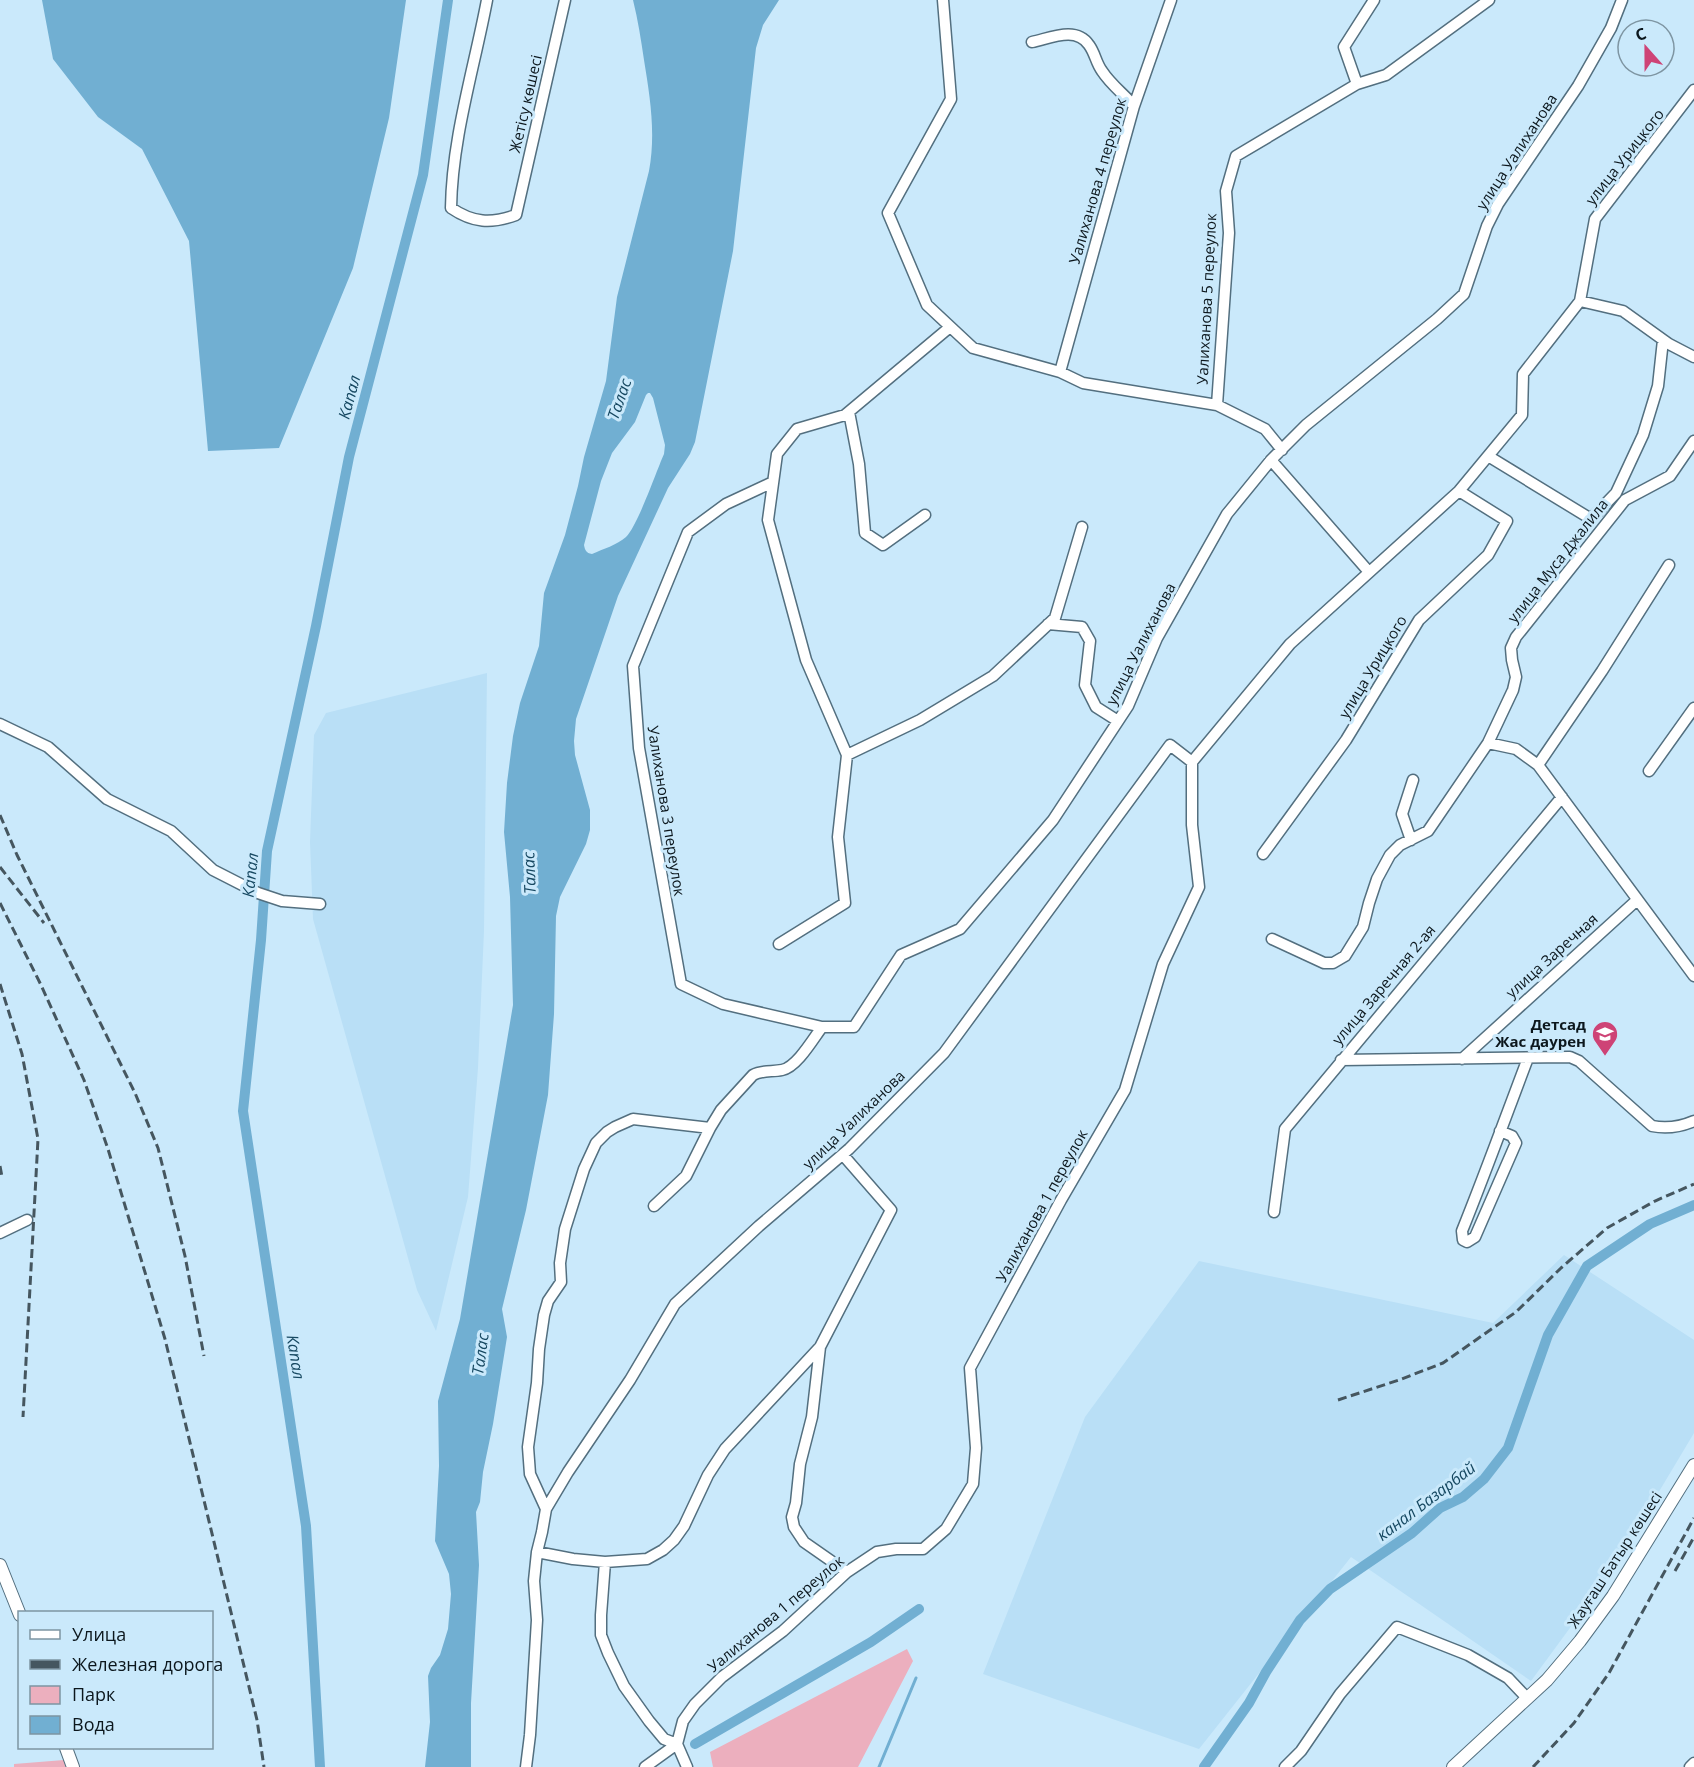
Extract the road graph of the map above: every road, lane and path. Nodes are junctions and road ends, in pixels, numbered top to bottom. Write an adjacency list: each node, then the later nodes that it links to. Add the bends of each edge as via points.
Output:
1 (487, 0): 2 (street, Жетісу көшесі, via 471,69 451,208 465,218 486,221 516,215)
2 (565, 0)
3 (943, 0): 13 (street, via 951,99 888,213 927,305)
4 (1171, 0): 11 (street, Уалиханова 4 переулок)
5 (1374, 0): 9 (street, via 1344,47)
6 (1489, 0): 9 (street, Уалиханова 5 переулок, via 1386,75)
7 (1622, 0): 20 (street, улица Уалиханова, via 1578,86 1494,211 1464,294 1306,425)
8 (1032, 42): 11 (street, via 1068,34 1082,36 1101,70)
9 (1357, 84): 17 (street, Уалиханова 5 переулок, via 1236,156 1226,192 1229,233)
10 (1694, 90): 12 (street, улица Урицкого, via 1595,219)
11 (1134, 106): 16 (street, Уалиханова 4 переулок)
12 (1580, 301): 14 (street, via 1623,311); 21 (street, улица Урицкого, via 1523,374 1522,415)
13 (950, 327): 16 (street, via 973,348); 18 (street)
14 (1663, 340): 15 (street); 21 (street, via 1658,386 1642,435 1616,493 1591,519)
15 (1694, 357)
16 (1060, 372): 17 (street, via 1083,383)
17 (1217, 405): 20 (street, via 1265,429)
18 (849, 412): 23 (street, via 797,429 777,454); 25 (street, via 860,464 865,533 883,545)
19 (1694, 441): 33 (street, улица Муса Джалила, via 1670,476 1625,500 1516,637 1511,648 1516,677 1513,690)
20 (1282, 450): 22 (street, улица Уалиханова)
21 (1488, 456): 24 (street, улица Урицкого)
22 (1271, 460): 28 (street); 31 (street, улица Уалиханова, via 1227,513 1157,638)
23 (773, 482): 34 (street, via 768,520 806,660); 47 (street, Уалиханова 3 переулок, via 726,504 688,532 633,666 639,748 681,984 723,1004)
24 (1460, 491): 28 (street, улица Урицкого); 41 (street, улица Урицкого, via 1507,521 1498,538 1488,555 1419,620 1346,740)
25 (925, 514)
26 (1082, 527): 29 (street, via 1055,618)
27 (1669, 565): 36 (street)
28 (1369, 572): 35 (street, via 1290,644)
29 (1048, 624): 31 (street, via 1082,627 1090,641 1084,685 1096,707); 34 (street, via 993,676 920,720)
30 (1694, 708): 37 (street)
31 (1118, 721): 47 (street, улица Уалиханова, via 1053,820 960,929 901,955 854,1027)
32 (0, 724): 43 (street, via 48,747 107,799 171,831 213,870 282,901)
33 (1488, 743): 36 (street, via 1516,749); 40 (street, улица Муса Джалила, via 1428,831)
34 (847, 755): 45 (street, via 838,837 845,903)
35 (1192, 762): 54 (street, улица Уалиханова, via 1170,745 944,1053); 67 (street, Уалиханова 1 переулок, via 1192,825 1199,887 1163,964 1125,1090 970,1368 976,1448 973,1484 946,1529 923,1549 877,1552)
36 (1538, 765): 39 (street)
37 (1649, 771)
38 (1413, 780): 40 (street, via 1402,814)
39 (1562, 797): 42 (street); 50 (street, улица Заречная 2-ая)
40 (1411, 840): 44 (street, улица Муса Джалила, via 1390,855 1377,879 1364,927 1340,960 1324,963)
41 (1263, 854)
42 (1637, 900): 46 (street); 49 (street, улица Заречная)
43 (320, 904)
44 (1272, 939)
45 (778, 944)
46 (1693, 974)
47 (822, 1027): 52 (street, via 794,1065 753,1075)
48 (1528, 1058): 49 (street); 51 (street, via 1560,1056 1579,1061 1652,1126 1675,1127); 53 (street)
49 (1461, 1059): 50 (street)
50 (1341, 1060): 58 (street, улица Заречная 2-ая, via 1284,1129)
51 (1694, 1121)
52 (710, 1128): 57 (street, via 686,1176); 63 (street, via 633,1119 615,1126 596,1143 584,1169 565,1228 561,1282 544,1315 528,1448 530,1474)
53 (1500, 1131): 55 (street); 56 (street, via 1516,1141)
54 (843, 1155): 61 (street, via 891,1210); 63 (street, улица Уалиханова, via 675,1304)
55 (1485, 1174): 56 (street); 56 (street, via 1462,1231 1467,1242 1475,1237)
56 (1500, 1181)
57 (654, 1206)
58 (1274, 1212)
59 (27, 1220): 60 (street)
60 (0, 1233)
61 (820, 1347): 65 (street, via 726,1449 674,1540 646,1558); 67 (street, via 812,1417 792,1517 804,1542)
62 (1694, 1465): 69 (main road, Жауғаш Батыр көшесі, via 1606,1605 1547,1680)
63 (546, 1509): 64 (street, улица Уалиханова)
64 (537, 1552): 65 (street); 74 (street, улица Уалиханова, via 537,1620)
65 (605, 1562): 70 (street, via 601,1616 608,1653 624,1686 649,1721 664,1739)
66 (0, 1565): 68 (main road)
67 (847, 1572): 70 (street, Уалиханова 1 переулок, via 695,1704 683,1720)
68 (18, 1611)
69 (1527, 1698): 77 (street, via 1508,1678 1468,1655 1397,1627); 78 (main road, Жауғаш Батыр көшесі)
70 (677, 1744): 75 (street); 76 (street)
71 (66, 1749): 73 (main road)
72 (1694, 1763): 79 (street)
73 (73, 1767)
74 (526, 1767)
75 (645, 1767)
76 (687, 1767)
77 (1285, 1767)
78 (1453, 1767)
79 (1690, 1767)

